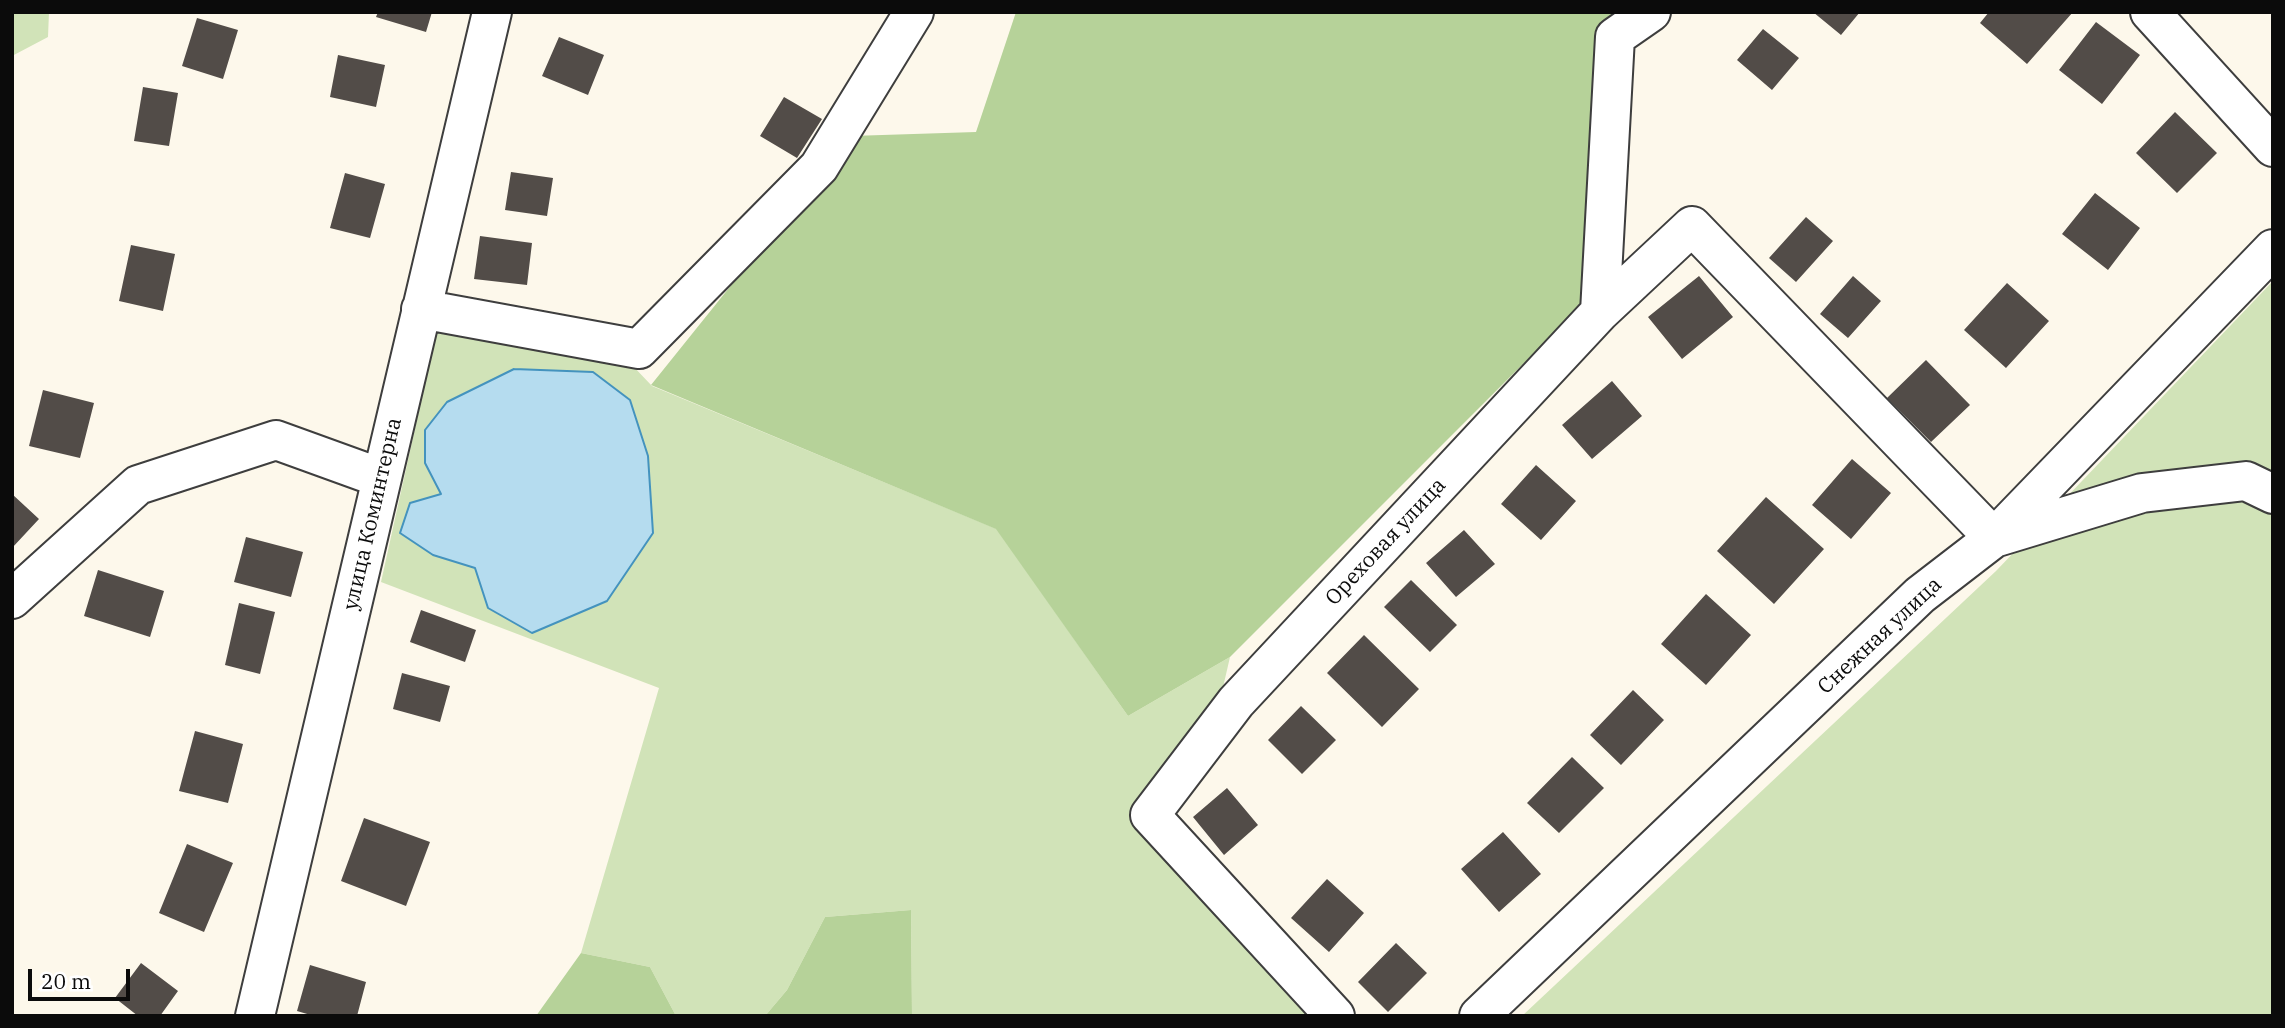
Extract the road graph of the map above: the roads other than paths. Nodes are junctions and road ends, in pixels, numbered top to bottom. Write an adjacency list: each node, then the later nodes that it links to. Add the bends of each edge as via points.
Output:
1 (492, 12): 7 (street, улица Коминтерна)
2 (914, 12): 7 (street, via 819,167 639,349)
3 (1651, 12): 8 (street, via 1615,37)
4 (2150, 12): 5 (street)
5 (2273, 147)
6 (2273, 249): 11 (street, Снежная улица)
7 (421, 309): 9 (street, улица Коминтерна)
8 (1600, 312): 11 (street, via 1692,226); 14 (street, Ореховая улица, via 1236,702 1150,815)
9 (381, 478): 12 (street, via 276,440 263,444 138,485); 13 (street, улица Коминтерна)
10 (2273, 494): 11 (street, via 2246,481 2142,493)
11 (1994, 538): 15 (street, Снежная улица, via 1920,595)
12 (12, 599)
13 (255, 1016)
14 (1335, 1016)
15 (1479, 1016)

